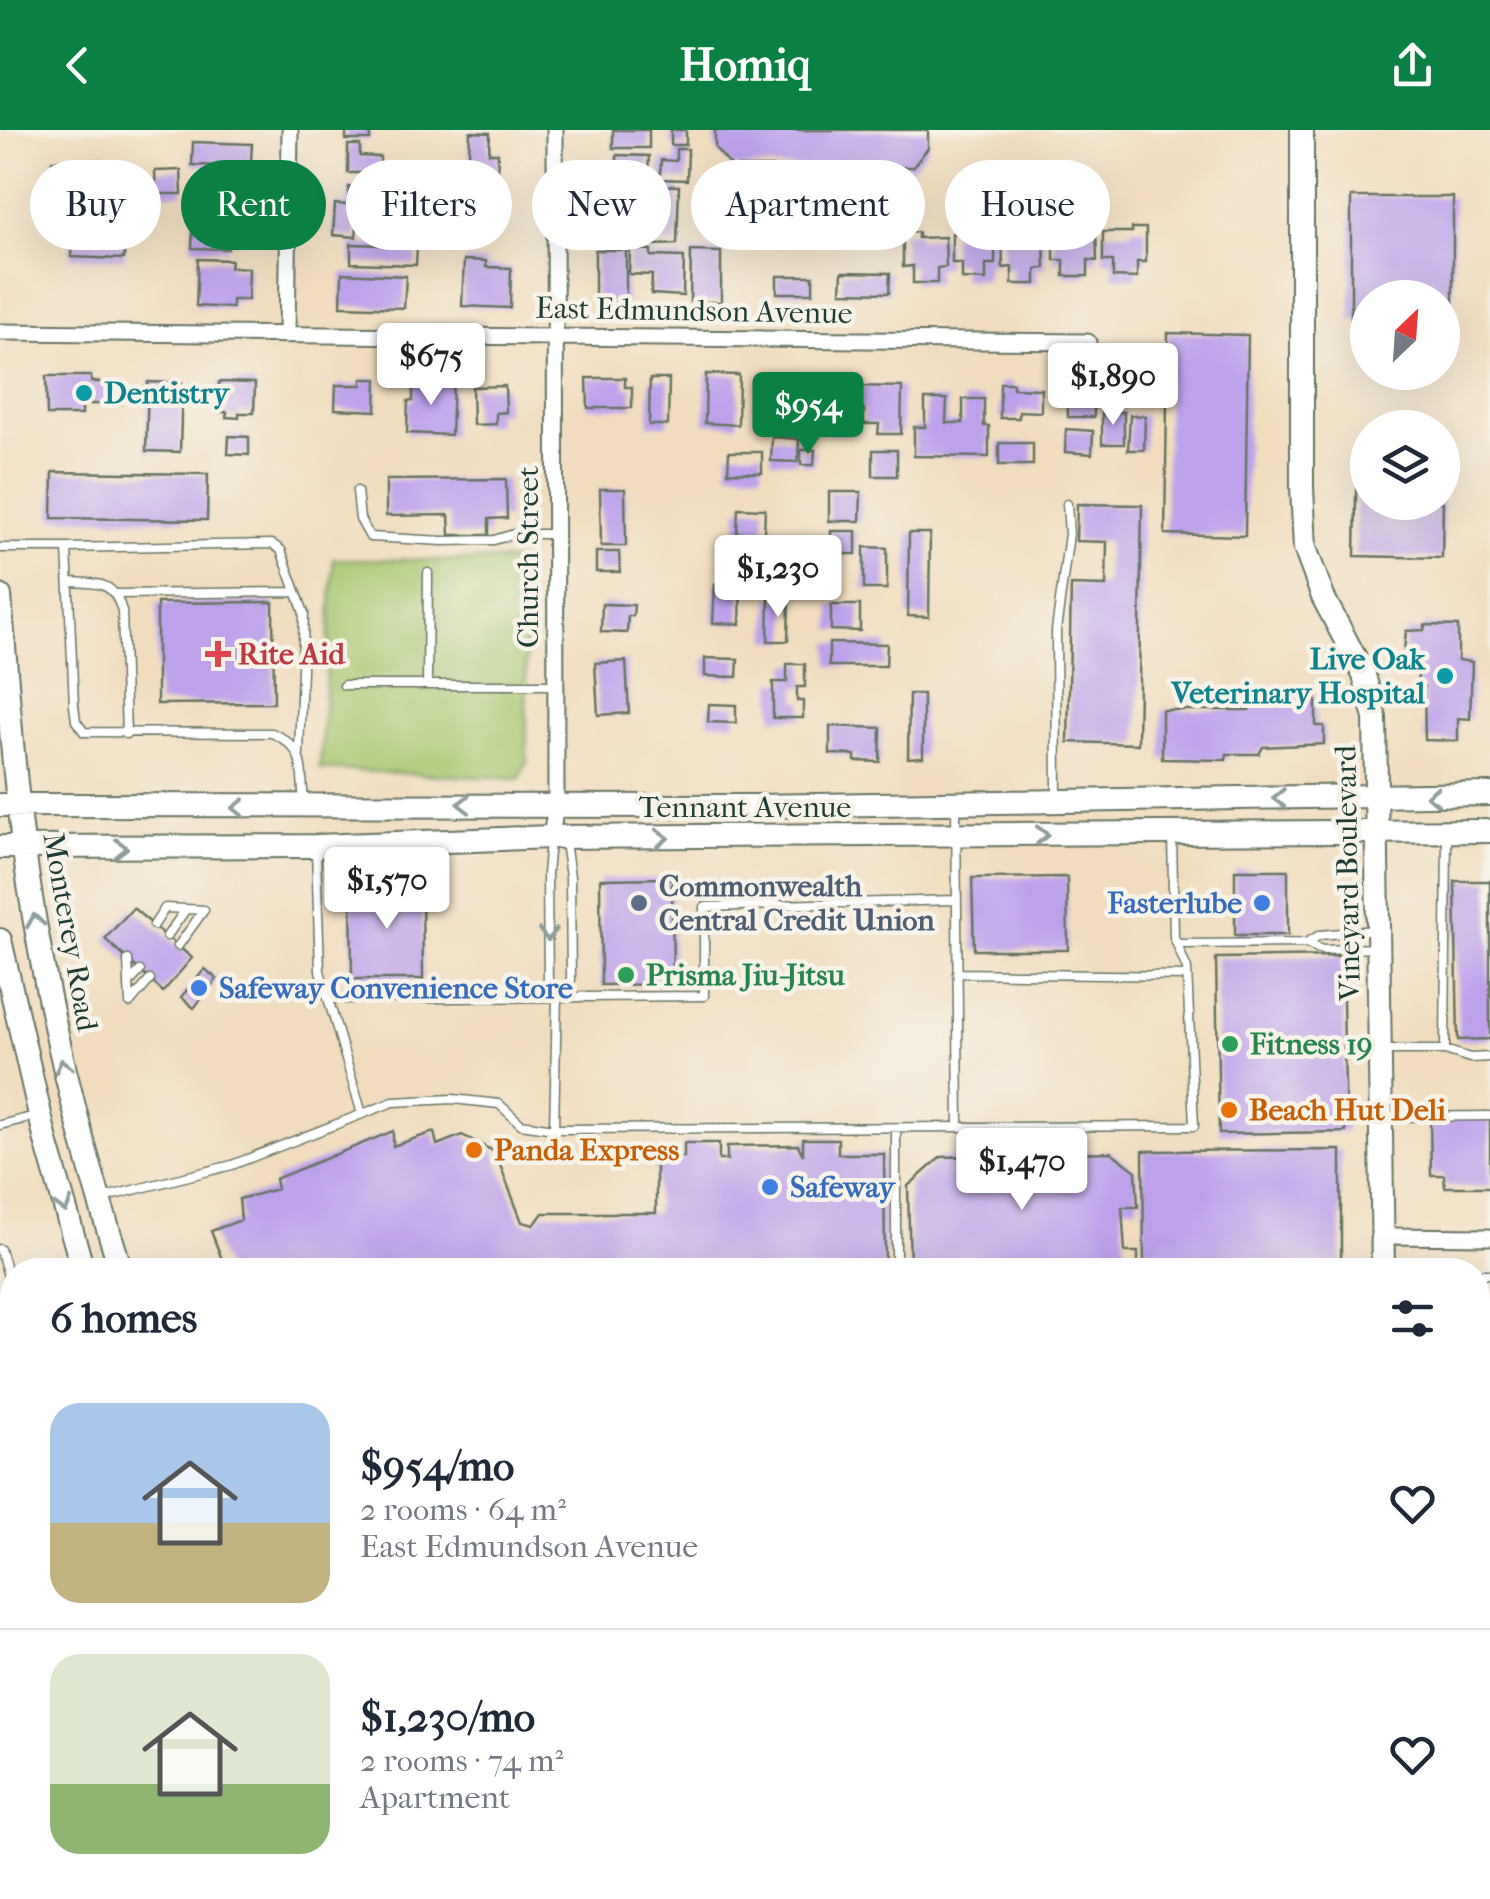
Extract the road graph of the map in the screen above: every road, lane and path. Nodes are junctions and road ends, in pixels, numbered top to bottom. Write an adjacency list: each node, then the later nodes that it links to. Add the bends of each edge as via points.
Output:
1 (290, 130): 5 (street)
2 (556, 130): 6 (street, Church Street)
3 (1302, 130): 24 (main road, Vineyard Boulevard, via 1306,548 1364,675 1375,718)
4 (0, 332): 5 (street, East Edmundson Avenue)
5 (287, 334): 6 (street, East Edmundson Avenue)
6 (556, 337): 7 (street, East Edmundson Avenue); 10 (street, Church Street)
7 (1088, 342)
8 (357, 490): 10 (lane, via 370,537 443,541)
9 (1067, 504): 25 (lane, via 1056,631)
10 (556, 534): 20 (street, Church Street)
11 (0, 548): 12 (lane)
12 (67, 548): 14 (lane); 15 (lane, via 272,544 281,550)
13 (428, 573): 19 (lane)
14 (70, 582): 16 (lane, via 104,584); 21 (lane, via 76,721 84,732)
15 (296, 592): 16 (lane); 22 (lane, via 304,613)
16 (116, 594): 21 (lane)
17 (0, 596): 28 (main road, Monterey Road)
18 (344, 686): 19 (lane)
19 (427, 686): 20 (lane)
20 (556, 686): 27 (street, Church Street)
21 (126, 734): 22 (lane, via 272,733)
22 (299, 753): 29 (lane)
23 (1490, 794): 24 (main road, Tennant Avenue, one-way to 24)
24 (1376, 797): 25 (main road, Tennant Avenue, one-way to 25); 30 (main road, Vineyard Boulevard)
25 (1056, 800): 26 (main road, Tennant Avenue)
26 (956, 801): 27 (main road, Tennant Avenue); 34 (lane)
27 (556, 805): 29 (main road, Tennant Avenue, one-way to 29); 35 (street, Church Street)
28 (9, 806): 29 (main road, Tennant Avenue, one-way to 28); 37 (main road, Monterey Road)
29 (304, 806)
30 (1378, 830): 32 (main road, Tennant Avenue); 33 (main road, Tennant Avenue); 42 (main road, Vineyard Boulevard)
31 (1490, 831): 32 (main road, Tennant Avenue)
32 (1448, 832): 57 (lane)
33 (1172, 833): 34 (main road, Tennant Avenue, one-way to 33); 44 (lane)
34 (956, 836): 35 (main road, Tennant Avenue, one-way to 34); 38 (lane)
35 (558, 837): 36 (main road, Tennant Avenue); 54 (lane, one-way to 54, via 547,874 548,984); 54 (lane, via 570,876 570,980)
36 (316, 846): 37 (main road, Tennant Avenue, one-way to 36); 55 (lane, via 320,971)
37 (12, 848): 67 (main road, Monterey Road, one-way to 37)
38 (956, 900): 49 (lane); 54 (lane, via 704,907 704,996)
39 (186, 909): 40 (lane, via 165,908); 41 (lane); 46 (lane, via 204,910)
40 (154, 925)
41 (167, 936)
42 (1380, 938): 45 (lane, via 1320,936); 45 (lane, via 1322,950); 56 (main road, Vineyard Boulevard)
43 (0, 940): 53 (main road)
44 (1177, 944): 45 (lane); 50 (lane)
45 (1306, 944)
46 (178, 946)
47 (128, 960): 52 (lane)
48 (140, 971): 52 (lane)
49 (957, 973): 50 (lane); 64 (lane)
50 (1188, 976): 64 (lane, via 1194,1126)
51 (150, 980): 52 (lane, via 130,1003)
52 (129, 983)
53 (5, 990): 60 (main road)
54 (557, 995): 55 (lane); 66 (lane)
55 (328, 999): 59 (lane)
56 (1382, 1050): 57 (lane); 62 (main road, Vineyard Boulevard)
57 (1444, 1050): 58 (lane)
58 (1490, 1058)
59 (362, 1114): 66 (lane, via 393,1102 453,1099 500,1104 521,1124); 67 (lane, via 220,1168)
60 (39, 1116): 63 (lane); 70 (main road, one-way to 70)
61 (1490, 1116): 62 (lane)
62 (1382, 1117): 68 (main road, Vineyard Boulevard)
63 (0, 1125)
64 (959, 1126): 65 (lane)
65 (896, 1128): 66 (lane); 72 (lane)
66 (554, 1129)
67 (98, 1199): 71 (main road, Monterey Road)
68 (1383, 1236): 69 (street); 73 (main road, Vineyard Boulevard)
69 (1490, 1237)
70 (80, 1258)
71 (117, 1258)
72 (896, 1258)
73 (1383, 1258)

